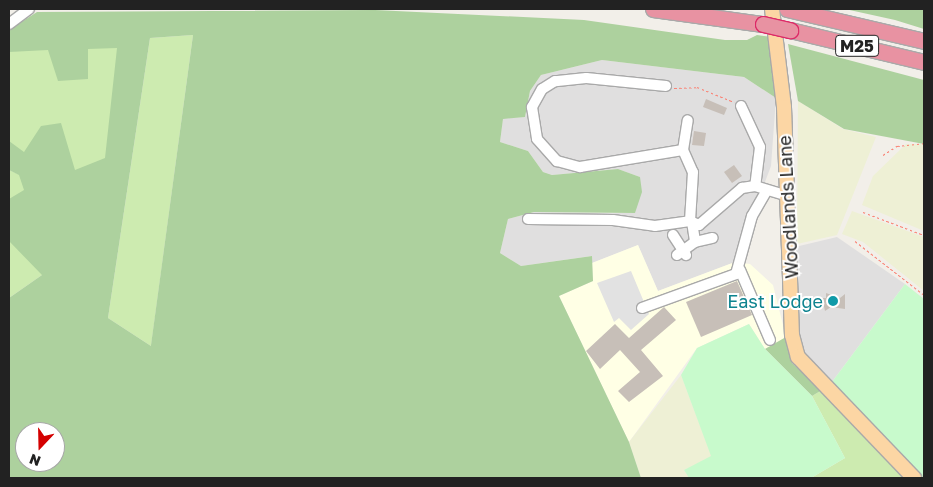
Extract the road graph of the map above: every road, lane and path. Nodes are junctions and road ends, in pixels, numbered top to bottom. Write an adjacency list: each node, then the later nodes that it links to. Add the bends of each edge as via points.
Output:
1 (29, 9): 5 (street)
2 (653, 9): 6 (highway, M25, bridge, via 763,24)
3 (772, 9): 6 (main road, Woodlands Lane)
4 (787, 9): 7 (highway, M25)
5 (9, 24)
6 (784, 34): 8 (highway, M25); 17 (main road, Woodlands Lane)
7 (924, 42)
8 (924, 62)
9 (666, 86): 10 (path, via 698,87); 13 (street, via 586,78 555,81 537,96 532,107 534,130 548,154 580,167)
10 (741, 106): 15 (street, via 760,147)
11 (688, 120): 13 (street)
12 (924, 143): 14 (path, via 897,146)
13 (683, 150): 20 (street, via 693,172)
14 (883, 156)
15 (755, 186): 16 (street); 20 (street, via 742,188 710,219 699,225)
16 (766, 192): 17 (street); 26 (street, via 752,216)
17 (785, 196): 30 (main road, Woodlands Lane, via 792,335 798,357)
18 (863, 212): 21 (path)
19 (528, 219): 20 (street, via 613,220 655,226)
20 (691, 222): 25 (street)
21 (924, 234)
22 (673, 235): 25 (street, via 682,253)
23 (713, 238): 25 (street)
24 (855, 241): 27 (path)
25 (695, 242)
26 (740, 270): 28 (street); 29 (street)
27 (924, 295)
28 (642, 308)
29 (770, 340)
30 (914, 478)

